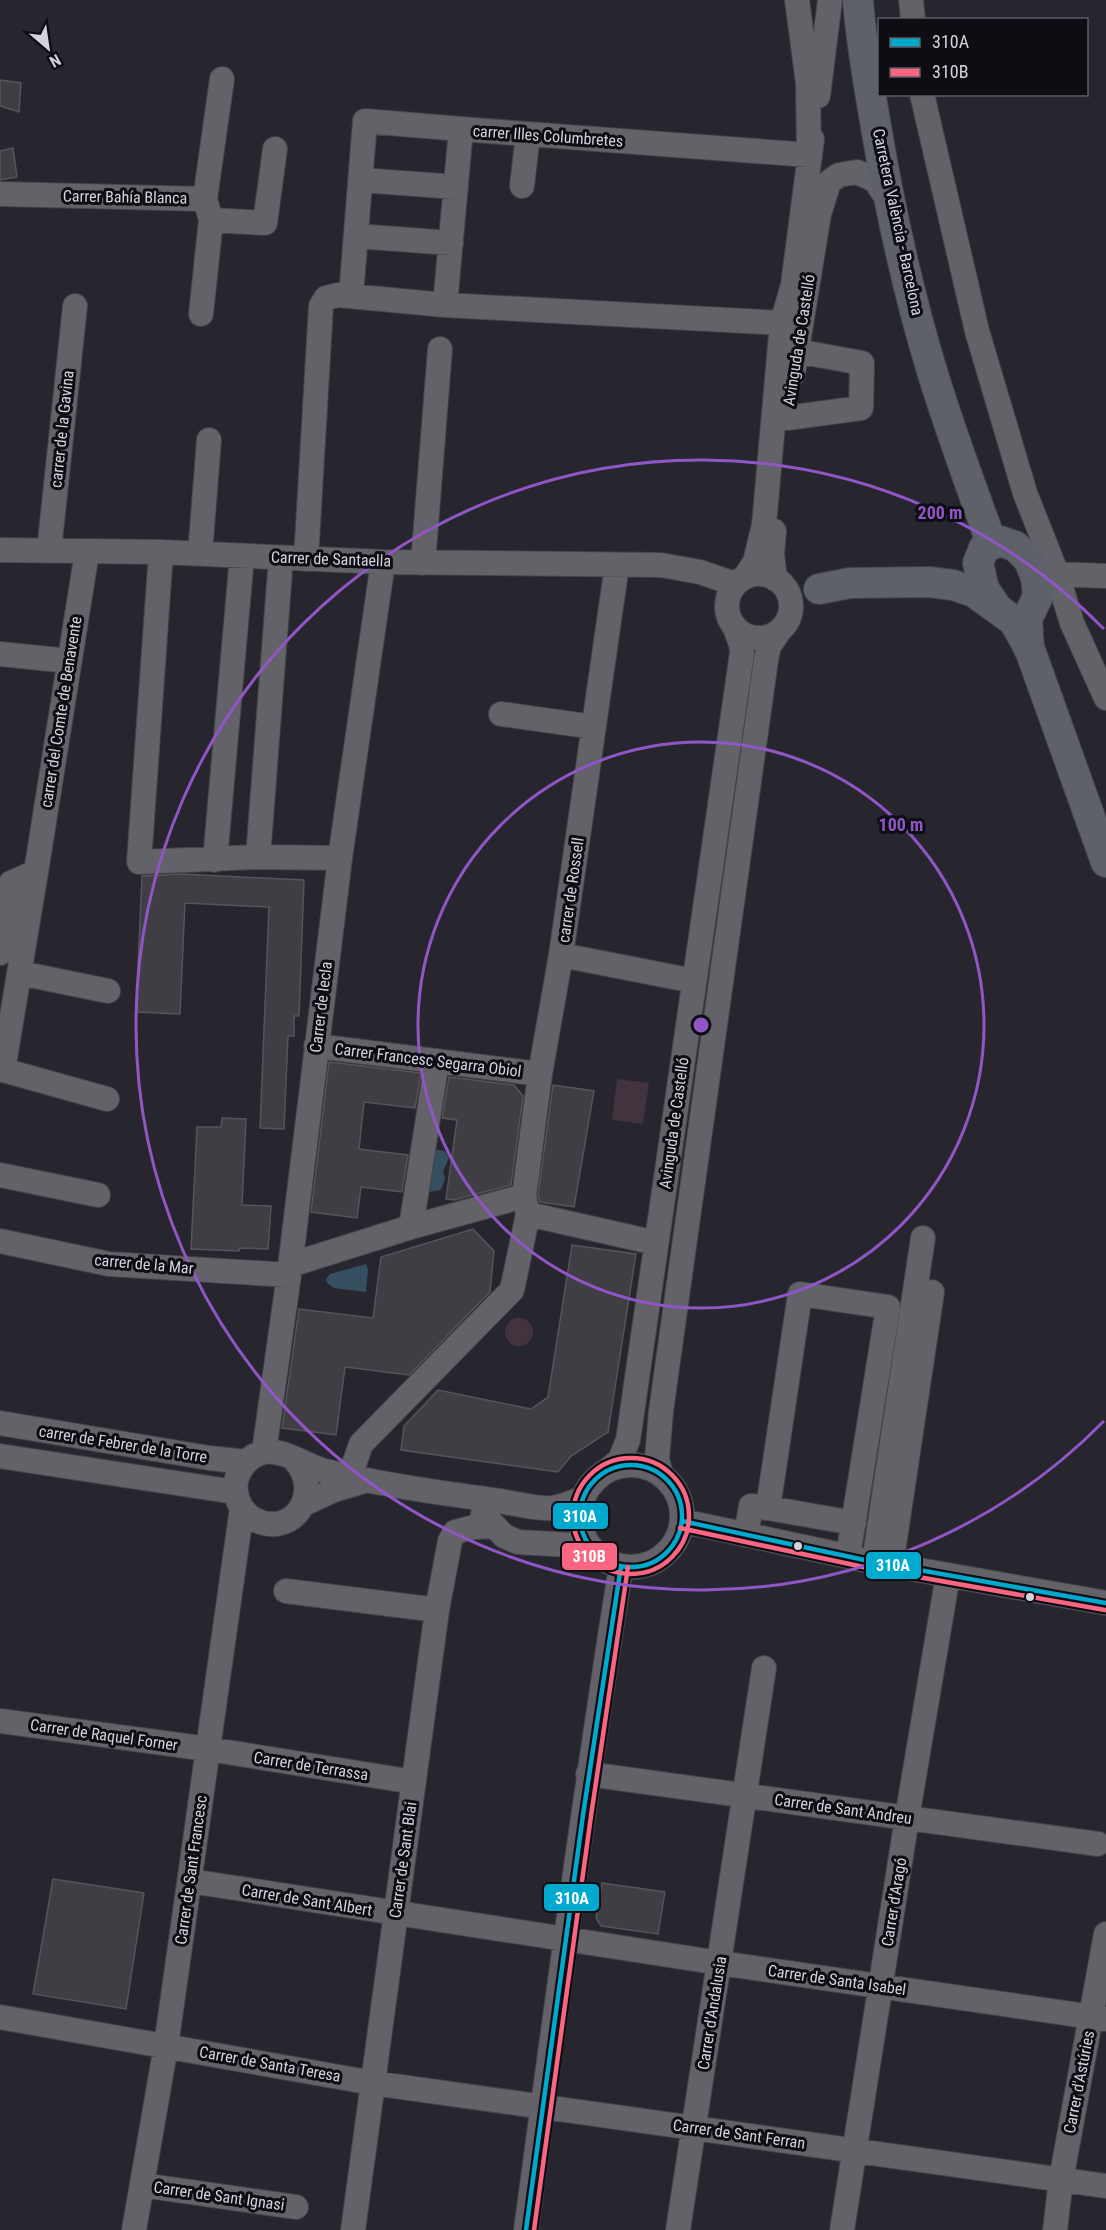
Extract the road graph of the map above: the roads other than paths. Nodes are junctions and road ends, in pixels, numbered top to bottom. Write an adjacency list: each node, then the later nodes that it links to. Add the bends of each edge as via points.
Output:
1 (797, 0): 11 (street, Avinguda de Castelló, via 808,83)
2 (830, 0): 11 (street, Avinguda de Castelló)
3 (858, 0): 16 (main road, Carretera València - Barcelona)
4 (911, 0): 5 (street)
5 (913, 18)
6 (222, 79): 17 (street)
7 (922, 96): 45 (street, via 976,331 1025,493)
8 (461, 129): 9 (street, carrer Illes Columbretes); 12 (street, via 365,121); 14 (street, carrer Illes Columbretes)
9 (528, 134): 11 (street, carrer Illes Columbretes); 13 (street)
10 (275, 149): 17 (street, Carrer Bahía Blanca, via 265,223)
11 (809, 155): 24 (street, Avinguda de Castelló, via 793,285)
12 (361, 180): 14 (street); 18 (street)
13 (522, 186)
14 (456, 187): 19 (street, carrer Illes Columbretes)
15 (0, 194): 17 (street, Carrer Bahía Blanca)
16 (891, 205): 26 (street, Avinguda de Castelló, via 875,180 857,172 839,175 829,182); 34 (main road, Carretera València - Barcelona, via 932,369)
17 (208, 209): 23 (street)
18 (356, 236): 19 (street); 20 (street)
19 (451, 243): 21 (street, carrer Illes Columbretes)
20 (351, 297): 21 (street); 37 (street, via 327,298 321,306)
21 (446, 305): 24 (street)
22 (75, 306): 30 (street, carrer de la Gavina)
23 (201, 314)
24 (782, 323): 26 (street, Avinguda de Castelló)
25 (440, 349): 39 (street)
26 (788, 352): 27 (street, Avinguda de Castelló); 27 (street, via 862,363 861,408); 43 (street, Avinguda de Castelló, via 764,525 755,562)
27 (787, 418): 44 (street, Avinguda de Castelló, via 772,554)
28 (209, 440): 33 (street)
29 (0, 550): 30 (street, Carrer de Santaella)
30 (49, 551): 31 (street, Carrer de Santaella)
31 (87, 552): 32 (street, Carrer de Santaella); 53 (street, carrer del Comte de Benavente)
32 (161, 552): 33 (street, Carrer de Santaella); 59 (street, via 139,862)
33 (200, 554): 35 (street, Carrer de Santaella)
34 (985, 554): 45 (main road, via 1000,541 1015,546); 46 (main road, via 958,575); 48 (main road, Carretera València - Barcelona, via 984,589)
35 (242, 556): 36 (street, Carrer de Santaella); 59 (street)
36 (281, 558): 37 (street, Carrer de Santaella); 57 (street)
37 (306, 559): 38 (street, Carrer de Santaella)
38 (383, 562): 39 (street, Carrer de Santaella); 58 (street, Carrer de Iecla)
39 (423, 562): 40 (street, Carrer de Santaella)
40 (617, 565): 41 (street, Carrer de Santaella); 56 (street, carrer de Rossell)
41 (661, 565): 43 (street, Carrer de Santaella, via 732,583); 49 (street, Carrer de Santaella, via 705,587)
42 (1106, 576): 45 (street)
43 (742, 579): 44 (street, via 753,575); 49 (street, via 728,598)
44 (777, 580): 47 (street); 50 (street, via 789,595)
45 (1040, 581): 51 (main road, via 1027,619); 54 (street, via 1072,623)
46 (929, 582): 47 (main road, via 850,583); 48 (main road, via 974,592)
47 (819, 589): 50 (street, via 805,596)
48 (1000, 613): 51 (main road, via 1014,621)
49 (731, 619): 50 (street, via 746,636 759,638 770,636); 65 (street, Avinguda de Castelló, via 742,652)
50 (785, 621): 86 (street, Avinguda de Castelló, via 769,646 765,671 661,1411 657,1459)
51 (1030, 650): 60 (main road)
52 (0, 654): 53 (street)
53 (69, 661): 61 (street, carrer del Comte de Benavente)
54 (1106, 698)
55 (501, 714): 56 (street)
56 (594, 727): 63 (street, carrer de Rossell)
57 (258, 857): 58 (street); 59 (street)
58 (340, 858): 67 (street, Carrer de Iecla)
59 (215, 860)
60 (1106, 862)
61 (36, 872): 62 (street, via 11,883); 64 (street, carrer del Comte de Benavente)
62 (0, 954)
63 (561, 954): 65 (street); 70 (street, carrer de Rossell)
64 (20, 973): 66 (street); 68 (street, carrer del Comte de Benavente)
65 (694, 981): 78 (street, Avinguda de Castelló)
66 (108, 991)
67 (316, 1047): 69 (street, Carrer Francesc Segarra Obiol); 79 (street, Carrer de Iecla)
68 (3, 1052): 71 (street, via 3,1070)
69 (436, 1061): 70 (street, Carrer Francesc Segarra Obiol); 75 (street)
70 (540, 1074): 74 (street, carrer de Rossell)
71 (107, 1100)
72 (0, 1175): 73 (street)
73 (98, 1196)
74 (526, 1205): 75 (street, carrer de la Mar); 78 (street, carrer de la Mar); 87 (street, carrer de Rossell, via 512,1290 361,1444)
75 (411, 1227): 79 (street, carrer de la Mar)
76 (923, 1238): 99 (street)
77 (0, 1241): 79 (street, carrer de la Mar, via 109,1264)
78 (657, 1243): 85 (street, Avinguda de Castelló, via 628,1440 620,1460)
79 (289, 1270): 83 (street, Carrer de Iecla)
80 (932, 1292): 99 (street)
81 (0, 1423): 83 (street, carrer de Febrer de la Torre, via 208,1458)
82 (0, 1456): 90 (street, carrer de Febrer de la Torre)
83 (255, 1457): 84 (street, via 285,1454); 90 (street, via 236,1481)
84 (294, 1460): 87 (street); 91 (street, via 307,1480)
85 (608, 1470): 86 (street, via 635,1465); 89 (street)
86 (661, 1475): 93 (street, via 678,1495)
87 (359, 1478): 88 (street); 91 (street)
88 (447, 1494): 89 (street, via 551,1509); 95 (street, via 469,1504)
89 (583, 1498): 97 (street, via 582,1531)
90 (239, 1500): 91 (street, via 250,1517 274,1524 286,1521); 107 (street, Carrer de Sant Francesc)
91 (304, 1504)
92 (768, 1508): 94 (street); 94 (street, via 800,1294 888,1307); 96 (street, via 751,1506)
93 (682, 1521): 96 (street); 100 (street, via 668,1551 638,1567)
94 (854, 1523): 98 (street)
95 (494, 1526): 97 (street, via 518,1542); 104 (street, Carrer de Sant Blai, via 455,1532)
96 (746, 1535): 98 (street)
97 (589, 1546): 100 (street)
98 (848, 1557): 99 (street)
99 (882, 1563): 101 (street)
100 (621, 1566): 108 (street)
101 (948, 1575): 103 (street); 111 (street, Carrer d'Aragó)
102 (286, 1591): 104 (street)
103 (1106, 1603)
104 (437, 1610): 109 (street, Carrer de Sant Blai)
105 (764, 1668): 110 (street, Carrer d'Andalusia)
106 (0, 1721): 107 (street, Carrer de Raquel Forner)
107 (208, 1749): 109 (street, Carrer de Terrassa); 113 (street, Carrer de Sant Francesc)
108 (588, 1774): 110 (street, Carrer de Sant Andreu); 116 (street)
109 (414, 1782): 114 (street, Carrer de Sant Blai)
110 (744, 1796): 111 (street, Carrer de Sant Andreu); 117 (street, Carrer d'Andalusia)
111 (907, 1818): 112 (street, Carrer de Sant Andreu); 118 (street, Carrer d'Aragó)
112 (1098, 1844)
113 (190, 1881): 114 (street, Carrer de Sant Albert); 121 (street, Carrer de Sant Francesc)
114 (396, 1914): 116 (street, Carrer de Sant Albert); 122 (street, Carrer de Sant Blai)
115 (1106, 1934): 120 (street, Carrer d'Astúries)
116 (568, 1939): 117 (street, Carrer de Santa Isabel); 123 (street)
117 (720, 1963): 118 (street, Carrer de Santa Isabel); 124 (street, Carrer d'Andalusia)
118 (881, 1987): 120 (street, Carrer de Santa Isabel); 125 (street, Carrer d'Aragó)
119 (0, 2017): 121 (street, Carrer de Santa Teresa)
120 (1099, 2018): 126 (street, Carrer d'Astúries)
121 (166, 2046): 122 (street, Carrer de Santa Teresa); 127 (street, Carrer de Sant Francesc)
122 (373, 2083): 123 (street, Carrer de Sant Ferran); 131 (street, Carrer de Sant Blai)
123 (543, 2107): 124 (street, Carrer de Sant Ferran); 132 (street)
124 (693, 2128): 125 (street, Carrer de Sant Ferran); 133 (street, Carrer d'Andalusia)
125 (855, 2151): 126 (street, Carrer de Sant Ferran); 134 (street, Carrer d'Aragó)
126 (1061, 2180): 128 (street, Carrer de Sant Ferran); 135 (street, Carrer d'Astúries)
127 (142, 2185): 129 (street, Carrer de Sant Ignasi); 130 (street, Carrer de Sant Francesc)
128 (1106, 2186)
129 (296, 2207)
130 (134, 2230)
131 (353, 2230)
132 (526, 2230)
133 (678, 2230)
134 (842, 2230)
135 (1055, 2230)

